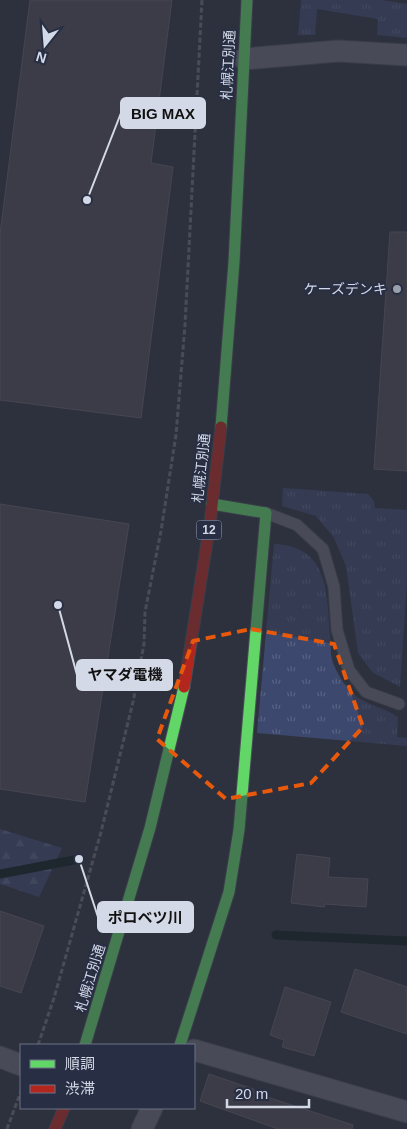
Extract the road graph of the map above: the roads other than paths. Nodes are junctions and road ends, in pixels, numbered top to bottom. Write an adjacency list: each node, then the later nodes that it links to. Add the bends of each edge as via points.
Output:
1 (247, 0): 3 (main road, 札幌江別通 / 12)
2 (407, 55): 3 (street, via 338,51)
3 (244, 59): 4 (main road, 札幌江別通 / 12, via 225,390)
4 (212, 504): 5 (main road); 7 (main road, 札幌江別通 / 12, via 182,694 155,813)
5 (266, 513): 6 (lane, via 297,525 323,549 334,587 337,630 349,670 366,692); 8 (main road, via 239,830 231,883)
6 (399, 704)
7 (85, 1044)
8 (180, 1044)
9 (195, 1050): 14 (street)
10 (0, 1057): 11 (street)
11 (20, 1065)
12 (64, 1109): 15 (main road)
13 (152, 1109): 16 (street)
14 (407, 1112)
15 (55, 1129)
16 (142, 1129)

